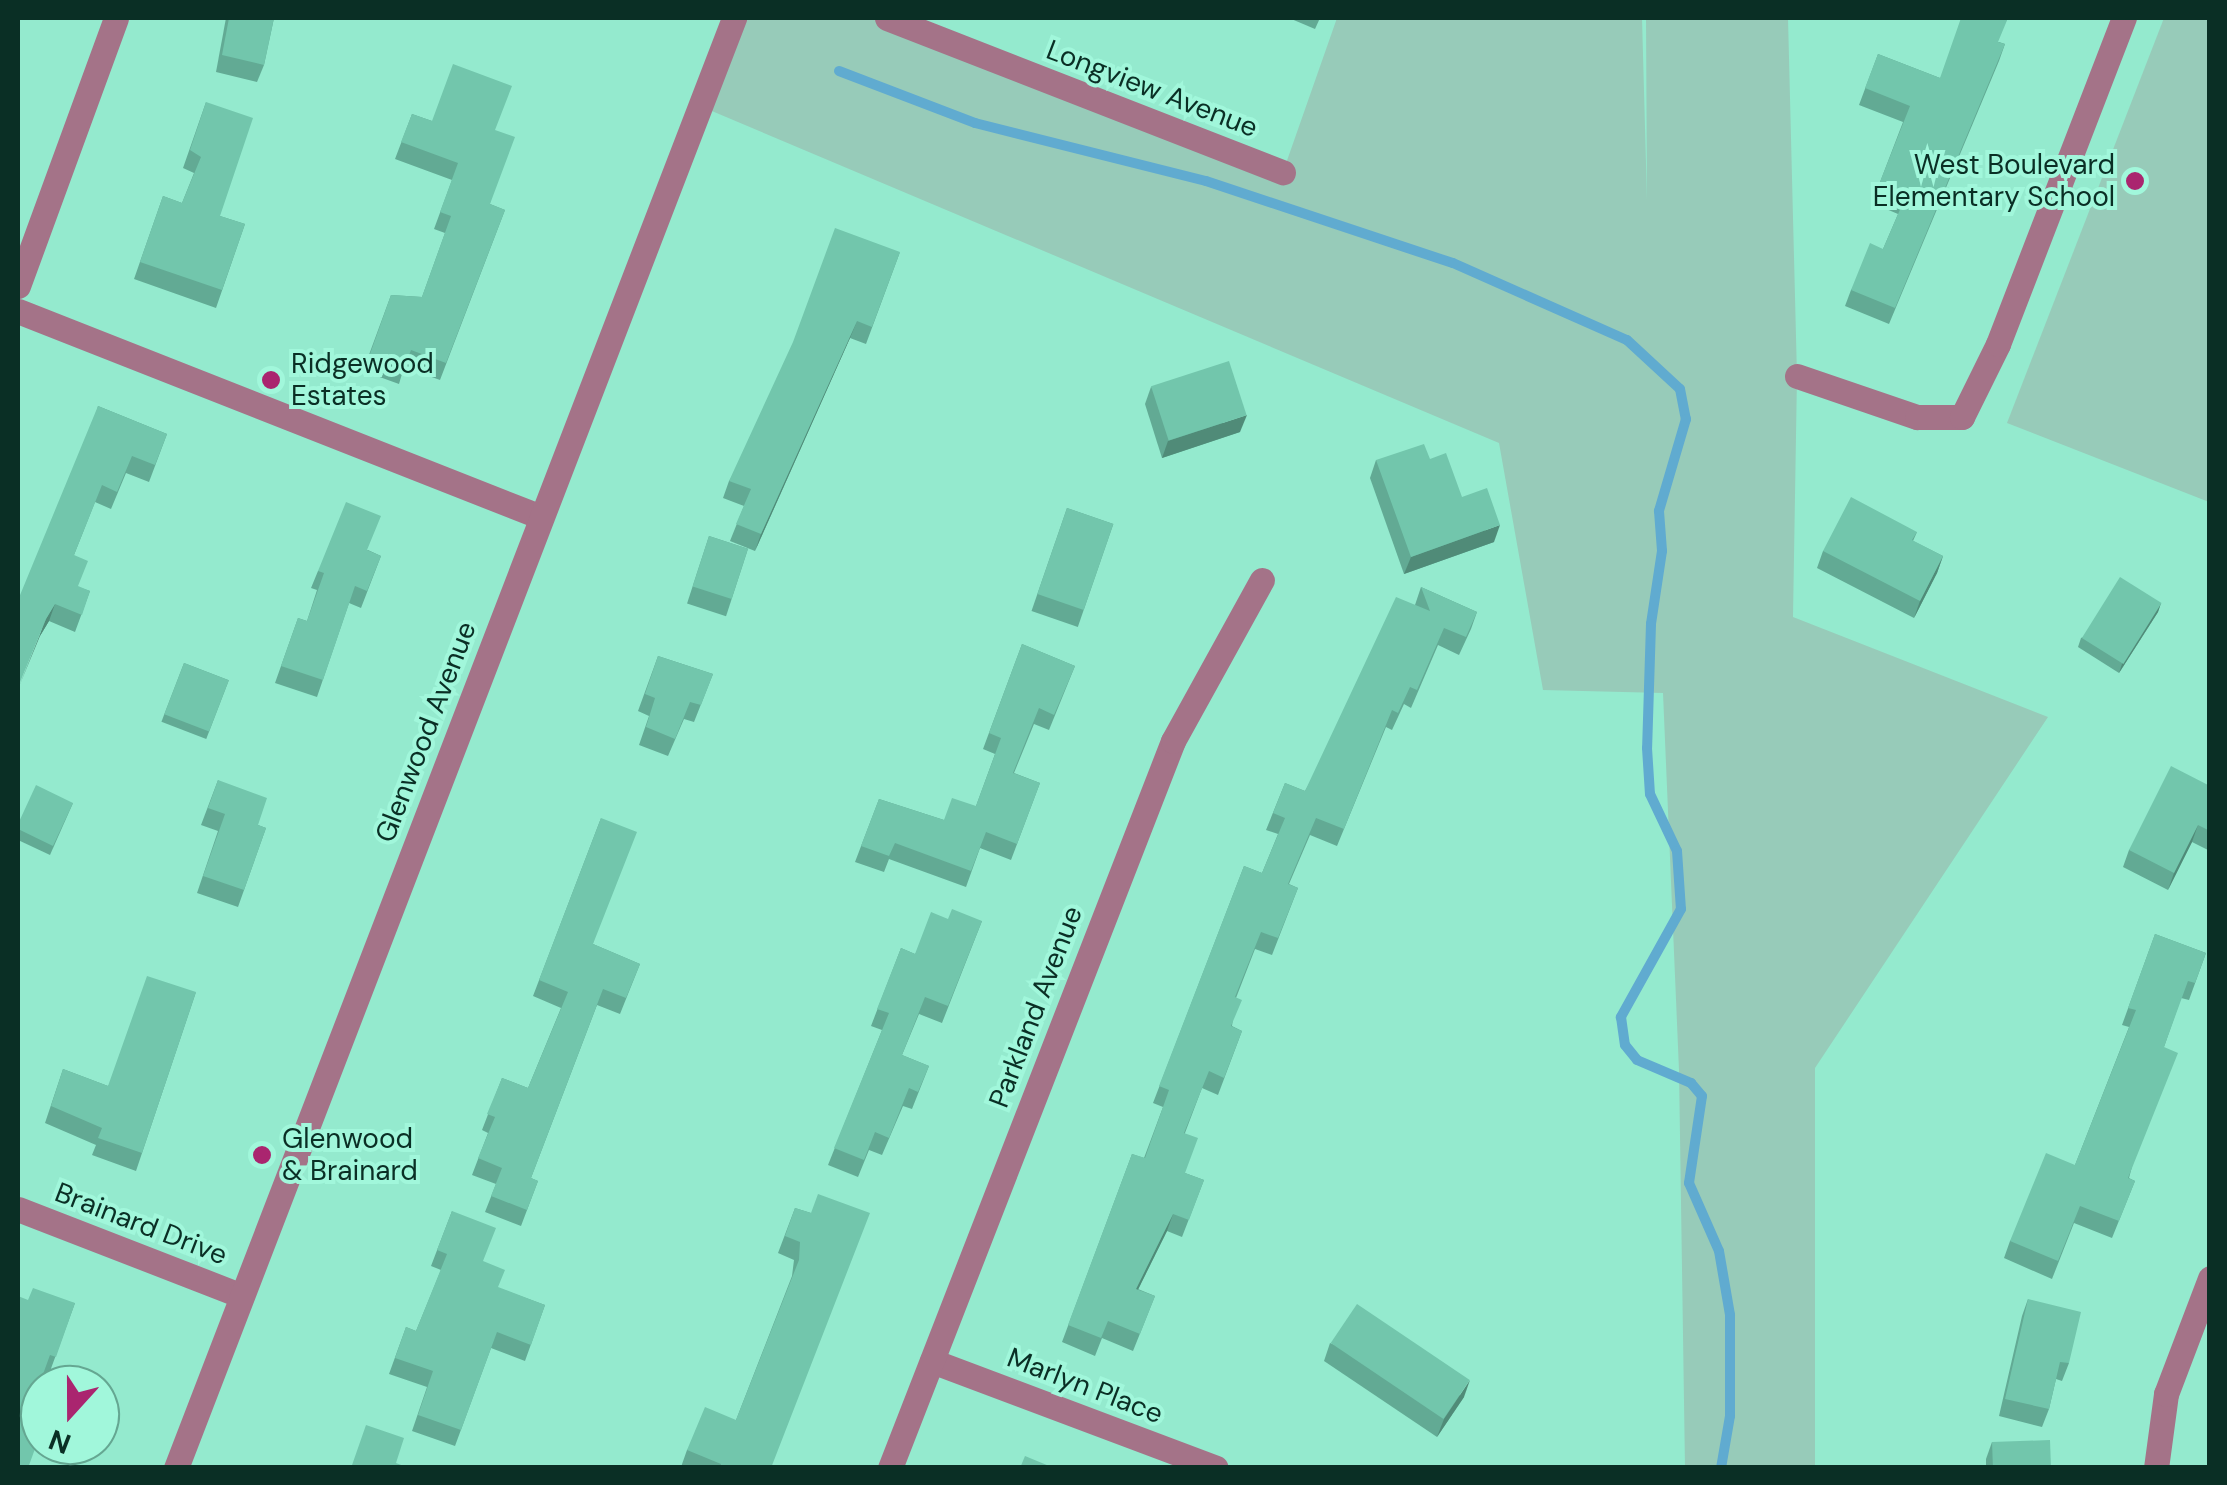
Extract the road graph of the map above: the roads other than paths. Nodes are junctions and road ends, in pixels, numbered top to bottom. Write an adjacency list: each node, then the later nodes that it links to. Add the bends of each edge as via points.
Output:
1 (116, 18): 6 (street)
2 (734, 18): 9 (street, Glenwood Avenue)
3 (886, 18): 5 (street, Longview Avenue)
4 (2124, 18): 8 (street, via 1962,416 1938,421)
5 (1283, 172)
6 (18, 286)
7 (18, 311): 9 (street)
8 (1797, 376)
9 (541, 518): 13 (street, Glenwood Avenue)
10 (1262, 580): 14 (street, Parkland Avenue, via 1173,742)
11 (18, 1209): 13 (street, Brainard Drive)
12 (2210, 1278): 18 (street, via 2166,1394)
13 (242, 1296): 15 (street, Glenwood Avenue)
14 (932, 1361): 16 (street, Parkland Avenue); 17 (street, Marlyn Place)
15 (176, 1468)
16 (890, 1468)
17 (1216, 1468)
18 (2156, 1468)

